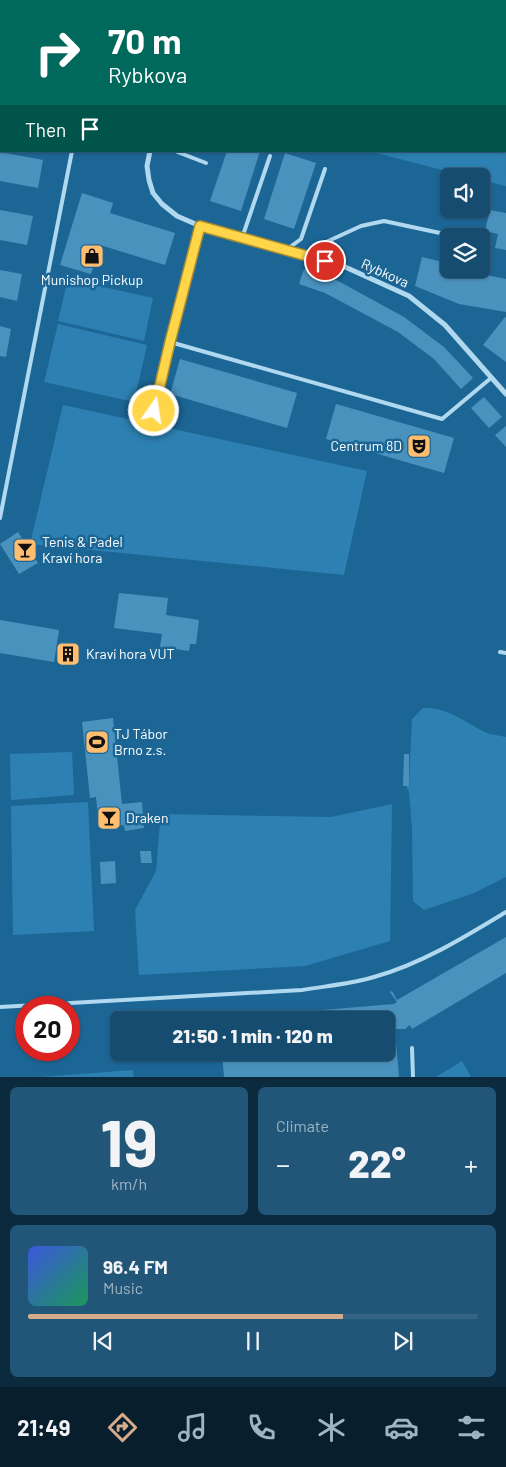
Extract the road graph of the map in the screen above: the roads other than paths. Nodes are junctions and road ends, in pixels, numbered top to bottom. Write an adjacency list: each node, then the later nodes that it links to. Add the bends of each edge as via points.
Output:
1 (72, 152): 16 (lane)
2 (150, 152): 7 (street, Rybkova, via 147,166 153,193 177,216)
3 (178, 152): 5 (lane)
4 (270, 156): 9 (lane)
5 (206, 163)
6 (326, 169): 10 (lane, via 301,239)
7 (200, 226): 9 (street, Rybkova); 12 (lane)
8 (440, 233): 11 (lane, via 384,221 346,232)
9 (242, 238): 10 (street, Rybkova)
10 (286, 250): 11 (street, Rybkova)
11 (306, 256): 13 (street, Rybkova, via 344,266 409,296 445,325)
12 (170, 342): 13 (lane, via 442,420); 15 (lane)
13 (491, 378): 14 (street, Rybkova)
14 (506, 394)
15 (154, 411)
16 (0, 518)
17 (500, 652): 18 (lane)
18 (506, 653)
19 (506, 912): 20 (lane, via 416,961 374,977 340,984 293,990)
20 (0, 1007)
21 (412, 1048): 22 (lane)
22 (413, 1077)

